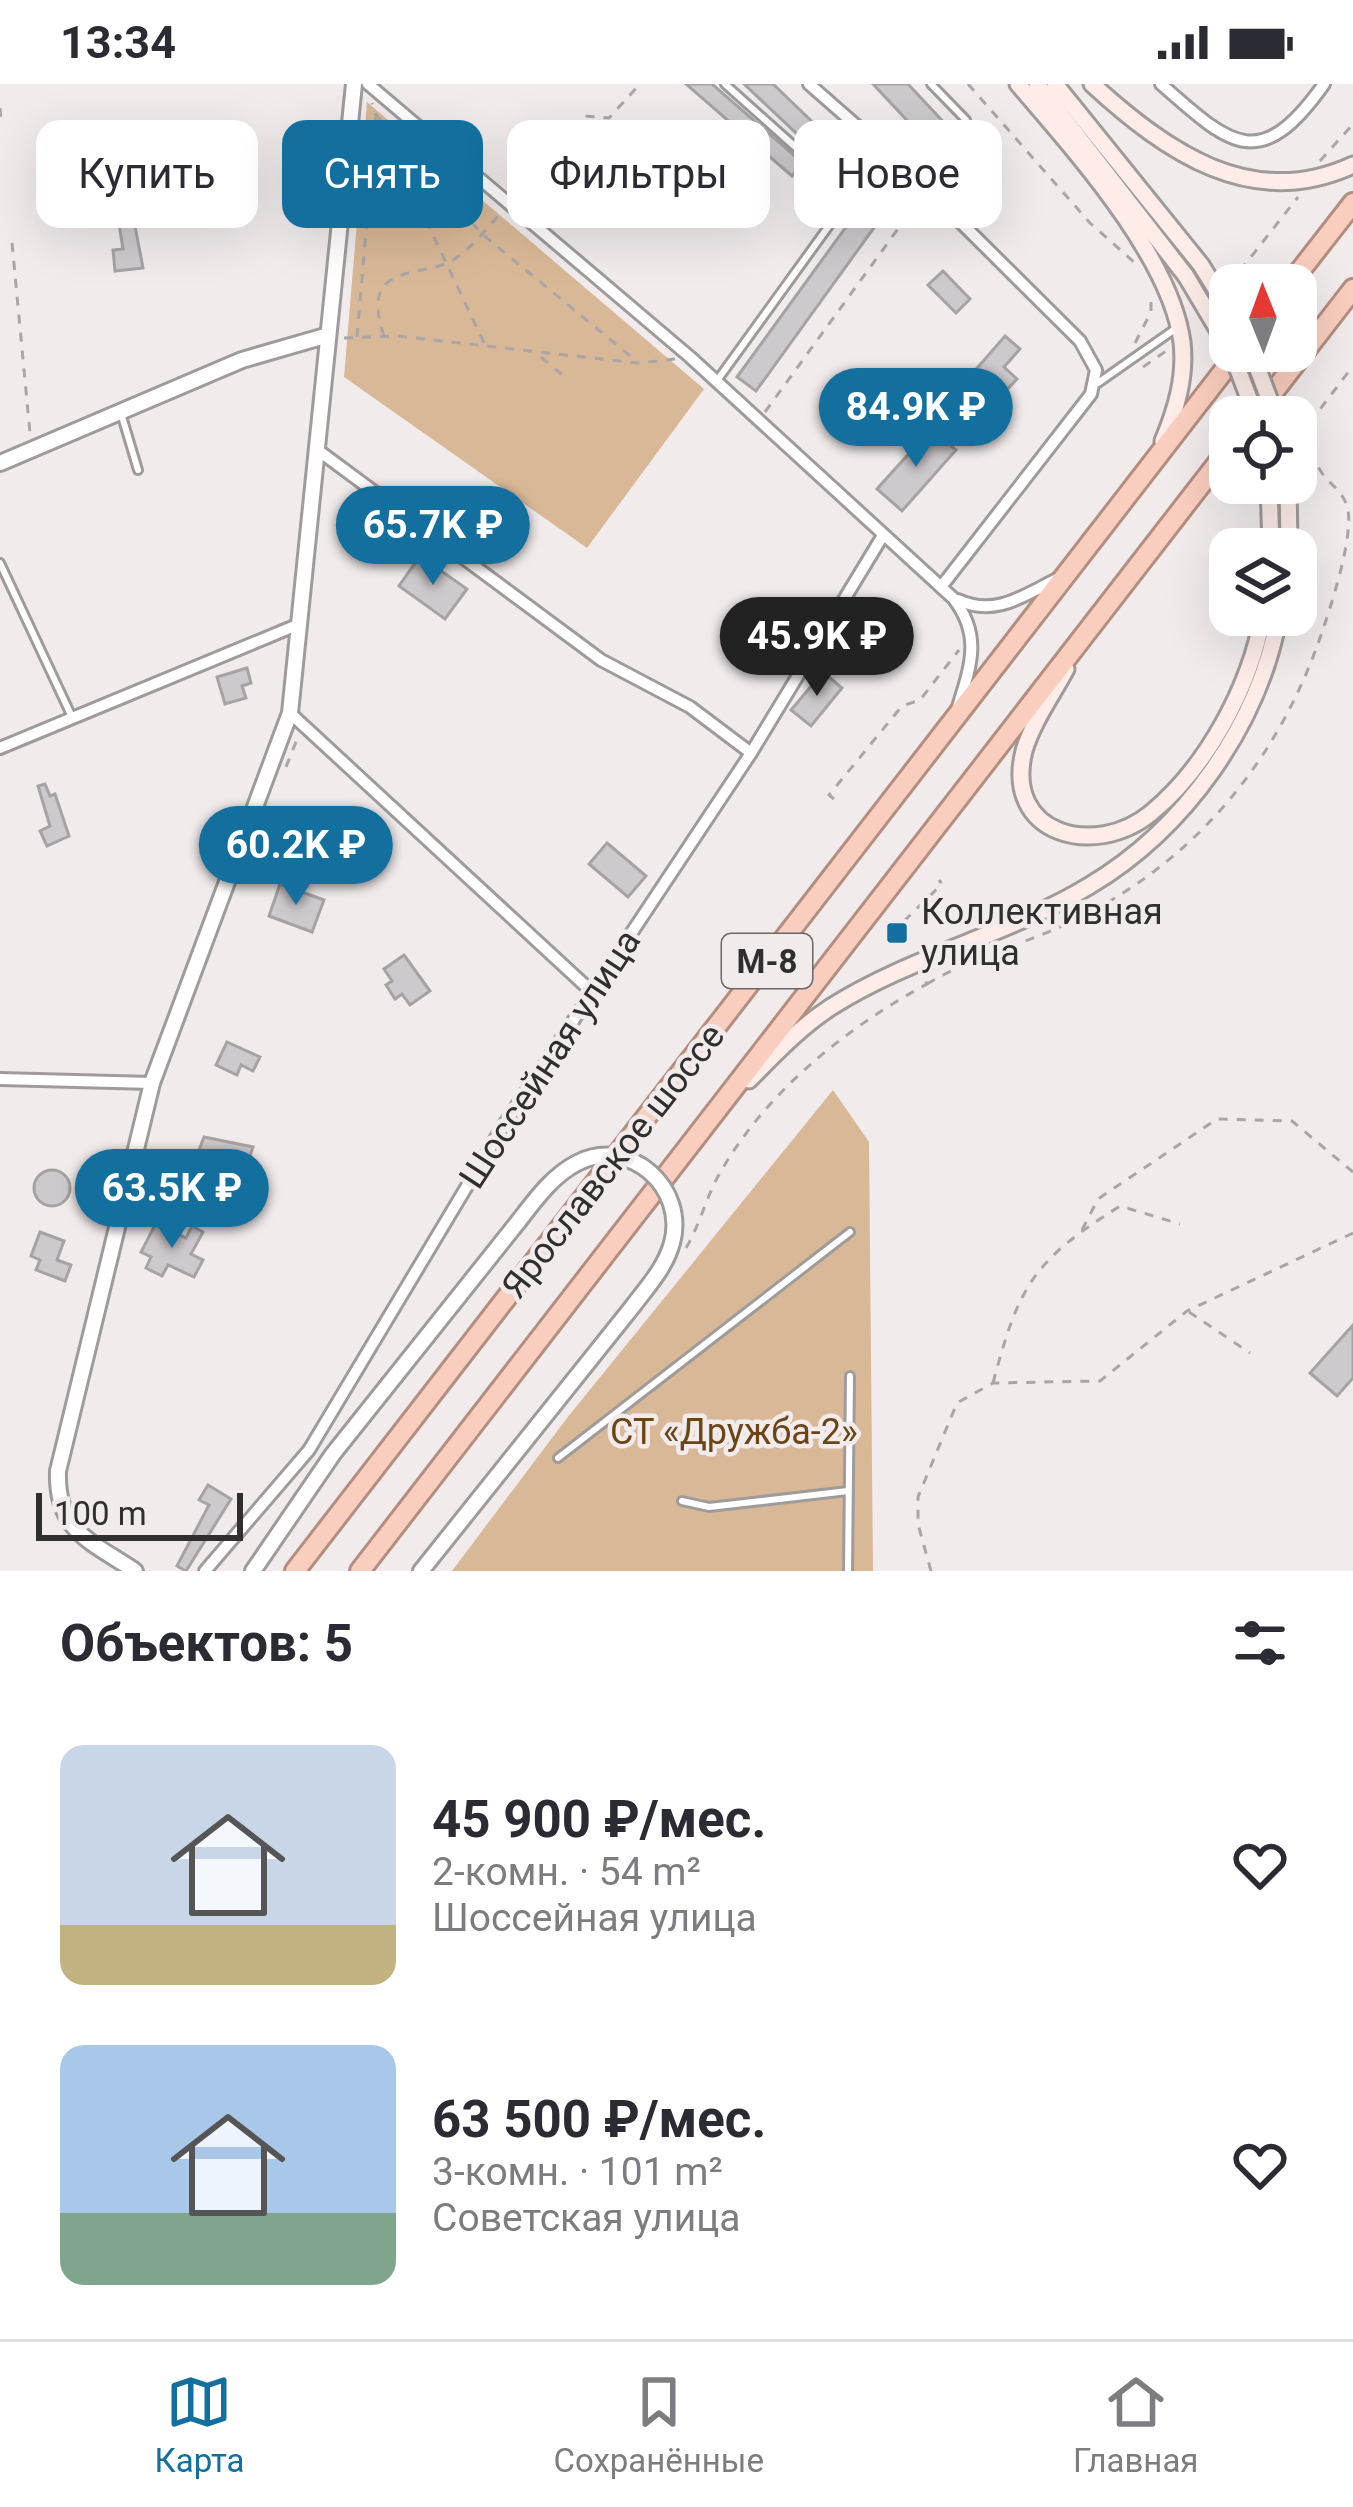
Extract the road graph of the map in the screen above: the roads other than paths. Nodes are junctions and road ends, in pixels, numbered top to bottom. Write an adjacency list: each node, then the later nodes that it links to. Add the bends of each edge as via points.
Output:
1 (354, 84): 24 (street)
2 (368, 84): 26 (street)
3 (725, 84): 14 (lane)
4 (809, 84): 12 (street)
5 (931, 84): 13 (lane)
6 (1018, 84): 23 (main road, via 1148,256)
7 (1037, 84): 22 (main road, bridge)
8 (1055, 84): 20 (main road, bridge)
9 (1092, 84): 15 (main road, via 1196,164 1246,182 1300,183)
10 (1161, 84): 11 (street, via 1217,134 1240,142 1267,140 1299,119)
11 (1324, 84)
12 (848, 120)
13 (966, 120)
14 (794, 146)
15 (1353, 165)
16 (1353, 203): 19 (highway)
17 (827, 228): 26 (lane)
18 (966, 228): 27 (street, via 1080,341)
19 (1305, 264)
20 (1209, 278)
21 (1353, 289): 28 (highway)
22 (1209, 313)
23 (1178, 326): 27 (lane); 31 (main road, via 1183,368)
24 (325, 336): 29 (street, via 242,360); 30 (street)
25 (1218, 372): 31 (highway, Ярославское шоссе / М-8)
26 (715, 382): 35 (street)
27 (1097, 383): 38 (street)
28 (1271, 396)
29 (121, 413): 32 (street); 33 (lane)
30 (315, 448): 40 (street); 48 (street, via 601,661 690,707)
31 (1156, 458): 37 (highway, Ярославское шоссе / М-8)
32 (0, 463)
33 (138, 470)
34 (1209, 474): 41 (highway, Ярославское шоссе / М-8)
35 (882, 537): 38 (street); 48 (street, Шоссейная улица)
36 (0, 563): 45 (lane)
37 (1065, 575): 39 (street, via 1001,607); 46 (highway, Ярославское шоссе / М-8)
38 (941, 587): 39 (street)
39 (953, 598): 46 (street, via 970,619 974,643)
40 (297, 625): 44 (street); 45 (street)
41 (1083, 636): 42 (main road, via 1033,730 1022,779 1047,826 1080,839 1121,832 1148,816 1190,773 1233,700); 53 (highway, Ярославское шоссе / М-8)
42 (1256, 636)
43 (1272, 636): 53 (main road, via 1242,720 1203,784 1145,845 1089,887 828,1009)
44 (290, 712): 49 (street); 51 (street)
45 (72, 718): 47 (street)
46 (955, 718): 63 (highway, Ярославское шоссе / М-8)
47 (0, 748)
48 (751, 753): 49 (street, Шоссейная улица)
49 (591, 992): 61 (street, Шоссейная улица, via 309,1450)
50 (1, 1078): 51 (street); 52 (lane)
51 (152, 1083): 60 (street, via 57,1500 65,1520)
52 (0, 1094)
53 (717, 1112): 59 (highway, Ярославское шоссе / М-8)
54 (850, 1232): 56 (lane)
55 (850, 1376): 57 (lane)
56 (558, 1458)
57 (848, 1491): 58 (lane, via 709,1507); 67 (lane)
58 (682, 1501)
59 (393, 1528): 64 (highway, Ярославское шоссе / М-8); 65 (street)
60 (135, 1571)
61 (206, 1571)
62 (253, 1571): 66 (street, bridge, via 333,1454 560,1173 606,1155 650,1170 673,1204 663,1266)
63 (295, 1571)
64 (361, 1571)
65 (372, 1571)
66 (421, 1571)
67 (848, 1571)

